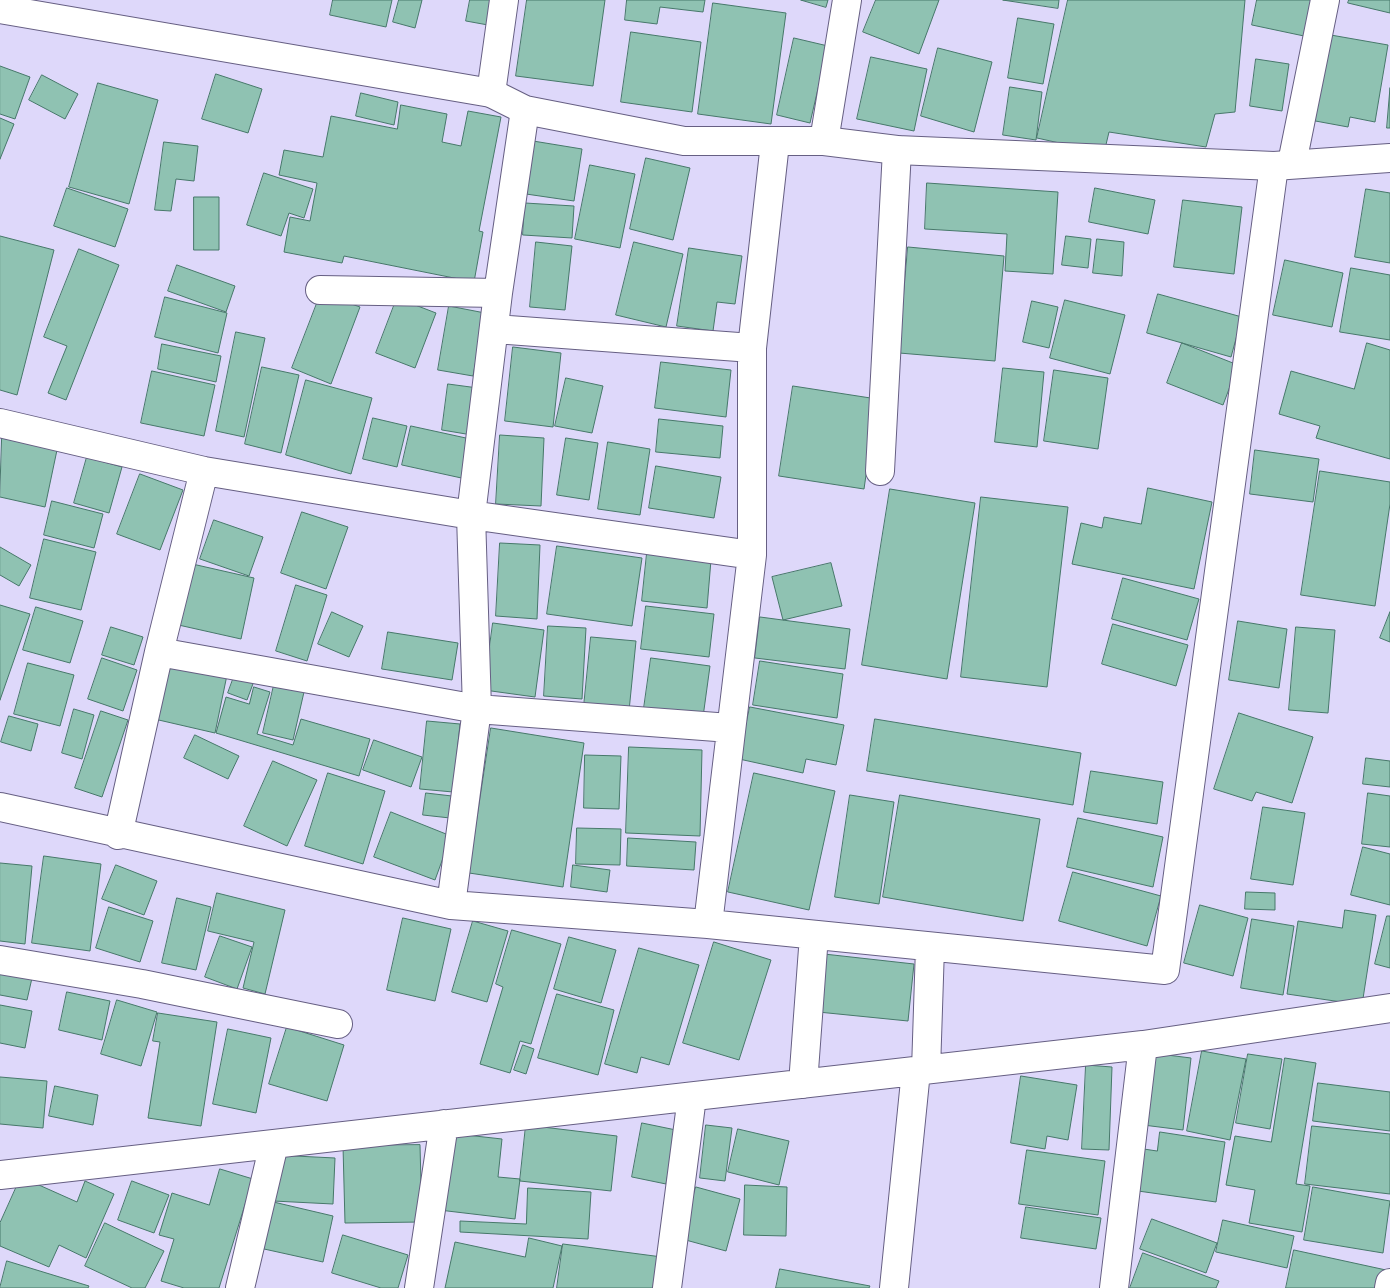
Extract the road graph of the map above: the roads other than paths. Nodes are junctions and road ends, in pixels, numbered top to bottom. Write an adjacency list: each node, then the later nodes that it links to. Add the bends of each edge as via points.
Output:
1 (504, 0): 5 (street)
2 (847, 0): 7 (street)
3 (1325, 0): 11 (street)
4 (0, 9): 5 (street)
5 (491, 93): 6 (street)
6 (525, 110): 8 (street, via 684,141); 13 (street)
7 (824, 142): 8 (street); 9 (street)
8 (775, 143): 15 (street)
9 (897, 150): 11 (street); 18 (street)
10 (1390, 158): 11 (street)
11 (1283, 165): 29 (street, via 1164,970)
12 (320, 290): 13 (street)
13 (498, 293): 14 (street)
14 (495, 329): 15 (street); 19 (street)
15 (752, 348): 20 (street)
16 (0, 423): 17 (street)
17 (204, 471): 19 (street); 21 (street)
18 (880, 471)
19 (471, 515): 20 (street); 22 (street)
20 (752, 554): 23 (street)
21 (159, 652): 22 (street); 25 (street)
22 (477, 709): 23 (street); 26 (street)
23 (730, 728): 27 (street)
24 (0, 807): 25 (street)
25 (118, 835): 26 (street)
26 (451, 905): 27 (street)
27 (708, 924): 28 (street)
28 (814, 936): 29 (street); 35 (street)
29 (930, 947): 34 (street)
30 (0, 960): 32 (street, via 142,984)
31 (1390, 1008): 33 (street)
32 (338, 1024)
33 (1143, 1045): 34 (street); 45 (street)
34 (921, 1070): 35 (street); 44 (street)
35 (803, 1084): 36 (street)
36 (692, 1097): 37 (street); 43 (street)
37 (444, 1124): 38 (street); 42 (street)
38 (274, 1144): 39 (street); 41 (street)
39 (0, 1175)
40 (1390, 1283): 46 (street)
41 (240, 1288)
42 (419, 1288)
43 (666, 1288)
44 (894, 1288)
45 (1114, 1288)
46 (1389, 1288)

